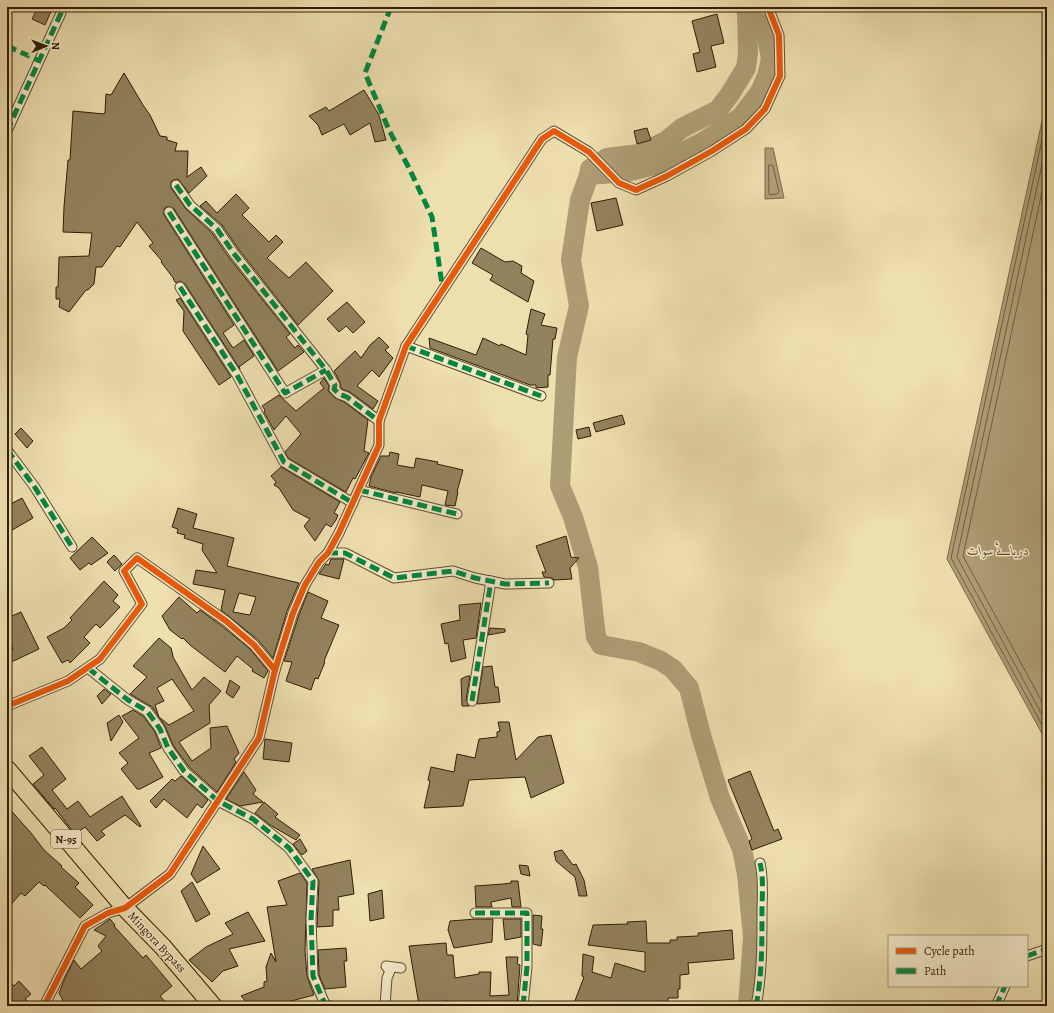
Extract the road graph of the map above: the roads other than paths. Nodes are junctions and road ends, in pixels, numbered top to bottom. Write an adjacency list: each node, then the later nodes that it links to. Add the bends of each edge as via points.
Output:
1 (61, 7): 3 (street, via 61,14)
2 (768, 7): 7 (street, via 779,35 780,76 765,109 746,129 667,176 636,190 619,183 589,152 554,131 542,139)
3 (7, 131)
4 (176, 185): 8 (street, via 190,205 217,229)
5 (170, 212): 8 (street, via 285,393)
6 (180, 287): 13 (street, via 237,375 284,462)
7 (406, 346): 9 (street); 10 (street)
8 (326, 370): 10 (street, via 335,385 334,389 339,394)
9 (541, 396)
10 (379, 421): 12 (street, via 379,445)
11 (7, 450): 15 (street, via 34,486)
12 (358, 490): 13 (street); 14 (street)
13 (352, 503): 16 (street)
14 (457, 514)
15 (72, 547)
16 (328, 553): 17 (street, via 345,553 394,578 453,571); 20 (street, via 319,562 305,585)
17 (491, 582): 18 (street); 21 (street)
18 (549, 583)
19 (88, 668): 20 (street, via 100,659 142,604 124,571 137,558 226,622 254,645); 22 (street, via 68,681); 24 (street, via 128,700 147,711 184,771)
20 (275, 670): 24 (street, via 259,738)
21 (472, 701)
22 (7, 706)
23 (7, 769): 26 (highway, Mingora Bypass / N-95)
24 (218, 801): 26 (street, via 170,874); 34 (street, via 253,819 289,848 313,882 313,976 325,1004)
25 (760, 863): 37 (street, via 763,876 762,928)
26 (125, 908): 32 (street, via 108,913 85,926); 33 (highway, Mingora Bypass / N-95, via 164,947)
27 (475, 913): 36 (street, via 526,913 527,967)
28 (1047, 949): 29 (street)
29 (1028, 956)
30 (401, 968): 35 (street, via 386,966 390,971)
31 (1005, 987): 38 (street)
32 (44, 1006)
33 (213, 1006)
34 (330, 1006)
35 (385, 1006)
36 (523, 1006)
37 (756, 1006)
38 (996, 1006)

